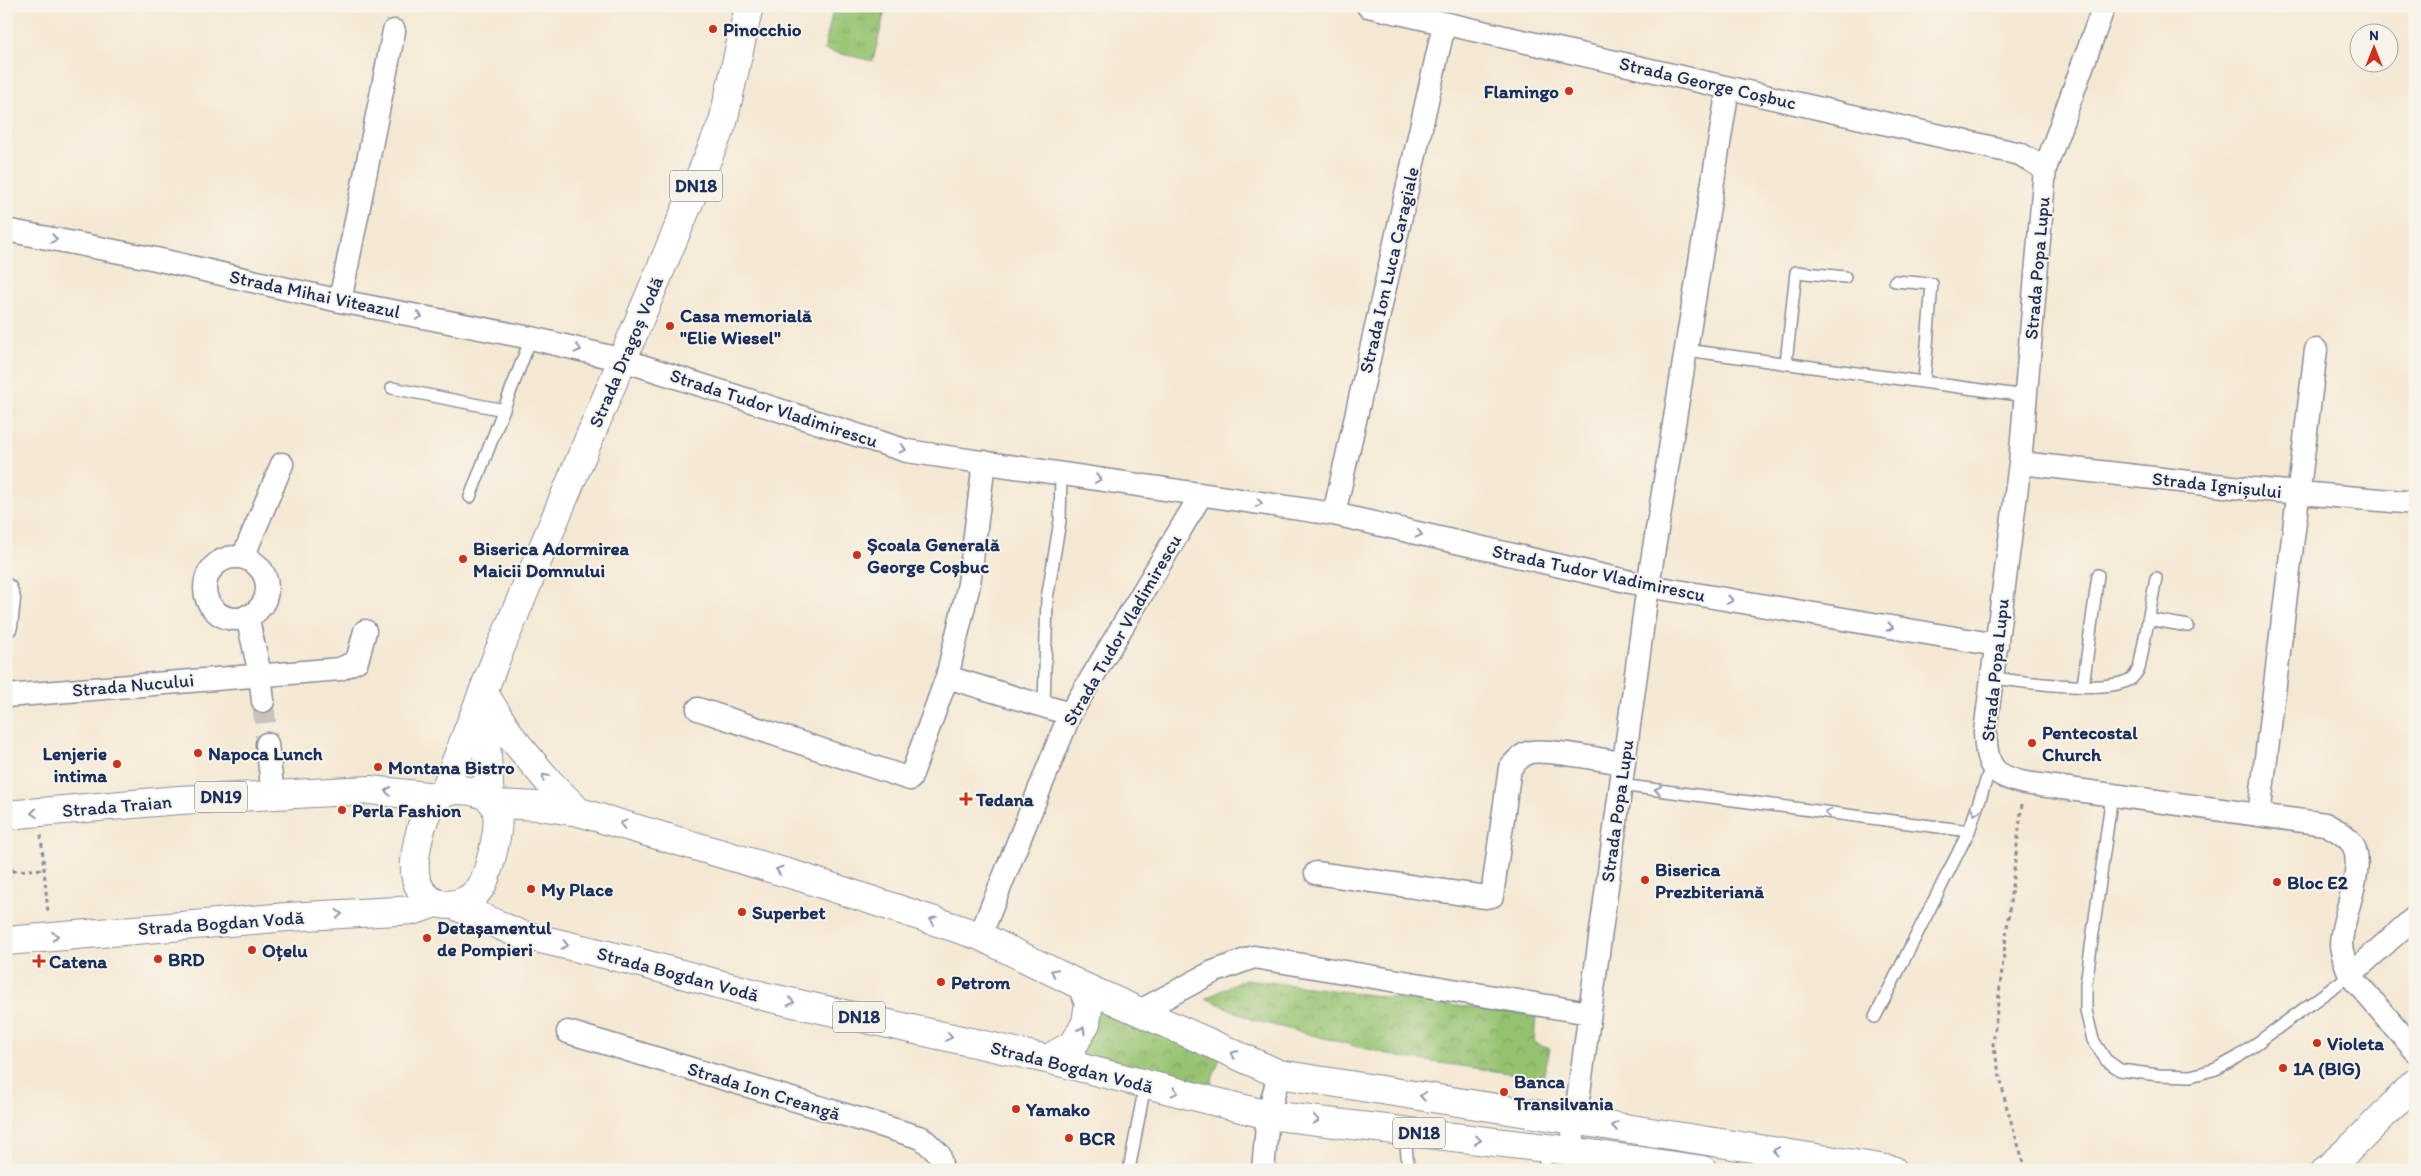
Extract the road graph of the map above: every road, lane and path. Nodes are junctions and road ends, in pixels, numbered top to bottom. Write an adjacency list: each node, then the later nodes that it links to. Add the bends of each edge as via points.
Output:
1 (749, 6): 15 (main road, Strada Dragoș Vodă / DN18, via 723,122)
2 (1368, 6): 4 (street, Strada George Coșbuc)
3 (2104, 6): 7 (street, Strada Popa Lupu)
4 (1444, 25): 6 (street, Strada George Coșbuc); 29 (street, Strada Ion Luca Caragiale)
5 (394, 31): 11 (street)
6 (1728, 88): 7 (street, Strada George Coșbuc, via 2020,154); 13 (street, Strada Popa Lupu)
7 (2045, 169): 19 (street, Strada Popa Lupu)
8 (6, 230): 11 (street, Strada Mihai Viteazul, one-way to 11, via 156,259)
9 (1845, 278): 16 (lane, via 1796,272)
10 (1895, 281): 17 (lane, via 1932,284)
11 (340, 301): 12 (street, Strada Mihai Viteazul, one-way to 12)
12 (531, 338): 15 (street, Strada Mihai Viteazul, one-way to 15); 20 (lane)
13 (1686, 350): 16 (lane); 33 (street, Strada Popa Lupu)
14 (2316, 350): 25 (street)
15 (623, 360): 21 (street, Strada Tudor Vladimirescu, one-way to 21, via 907,451); 45 (main road, Strada Dragoș Vodă / DN18)
16 (1786, 363): 17 (lane)
17 (1924, 382): 19 (lane)
18 (392, 388): 20 (lane)
19 (2026, 396): 22 (street, Strada Popa Lupu)
20 (504, 410): 27 (lane)
21 (984, 462): 24 (street, Strada Tudor Vladimirescu); 42 (street, via 969,584)
22 (2020, 463): 25 (street, Strada Ignișului); 40 (street, Strada Popa Lupu)
23 (282, 464): 30 (street)
24 (1061, 474): 26 (street, Strada Tudor Vladimirescu, one-way to 26); 48 (lane, via 1060,521 1047,599)
25 (2299, 494): 28 (street, Strada Ignișului); 62 (street)
26 (1201, 495): 29 (street, Strada Tudor Vladimirescu, one-way to 29); 50 (street, Strada Tudor Vladimirescu)
27 (470, 497)
28 (2415, 503)
29 (1334, 514): 33 (street, Strada Tudor Vladimirescu, one-way to 33)
30 (243, 557): 35 (street, via 255,563 267,586 265,599 257,610); 35 (street, via 230,557 210,570 205,582 205,595 211,607 221,615 233,618)
31 (2098, 575): 44 (lane)
32 (2156, 578): 36 (lane)
33 (1648, 586): 40 (street, Strada Tudor Vladimirescu, one-way to 40); 53 (street, Strada Popa Lupu)
34 (6, 590): 37 (street)
35 (247, 616): 41 (street)
36 (2148, 618): 38 (lane); 44 (lane, via 2139,669 2131,678 2111,686)
37 (6, 626)
38 (2188, 626)
39 (365, 631): 41 (street, Strada Nucului, via 358,661 340,669)
40 (1997, 646): 43 (street, Strada Popa Lupu)
41 (260, 674): 46 (street, Strada Nucului); 47 (street)
42 (947, 677): 48 (street); 49 (street, via 910,779)
43 (1994, 678): 44 (lane); 52 (street, Strada Popa Lupu, via 1985,732)
44 (2083, 686)
45 (483, 692): 57 (main road, Strada Dragoș Vodă); 58 (main road, Strada Dragoș Vodă); 60 (main road, one-way to 45, via 512,738)
46 (6, 696)
47 (263, 701)
48 (1044, 707): 50 (street)
49 (698, 709)
50 (1070, 714): 72 (street, Strada Tudor Vladimirescu)
51 (267, 744): 55 (street)
52 (1991, 766): 54 (street, Strada Popa Lupu, via 2003,778); 63 (lane, one-way to 63)
53 (1622, 774): 63 (lane, one-way to 53); 67 (street, via 1545,753 1531,752 1519,758 1510,768 1492,896); 77 (street, Strada Popa Lupu)
54 (2025, 783): 56 (street, Strada Popa Lupu); 96 (path, via 1993,1044 2006,1105)
55 (273, 794): 57 (main road, Strada Traian / DN19, one-way to 55, via 370,790); 59 (main road, Strada Traian / DN19)
56 (2112, 794): 62 (street, Strada Popa Lupu); 74 (lane, via 2086,984 2086,1011 2093,1040 2106,1060 2120,1070 2158,1075 2191,1076 2216,1069 2238,1057)
57 (440, 795): 58 (main road, via 470,790 480,792); 69 (main road, via 424,823 415,863 417,882 423,891)
58 (493, 801): 60 (main road, DN18); 69 (main road, via 499,822 498,833 481,886 463,903)
59 (40, 812): 61 (main road, Strada Traian / DN19, one-way to 61); 65 (path)
60 (579, 812): 72 (main road, DN18, one-way to 60, via 804,878)
61 (6, 815)
62 (2259, 815): 74 (street, Strada Popa Lupu, via 2325,824 2342,833 2353,845 2357,860 2341,946)
63 (1969, 831): 78 (lane)
64 (6, 864): 66 (path)
65 (44, 869): 66 (path); 71 (path)
66 (13, 872): 68 (path)
67 (1316, 873)
68 (6, 880)
69 (444, 904): 71 (main road, Strada Bogdan Vodă, one-way to 69, via 415,910); 81 (main road, Strada Bogdan Vodă / DN18, one-way to 81, via 520,934 767,997)
70 (2415, 917): 74 (street)
71 (50, 936): 73 (main road, Strada Bogdan Vodă)
72 (980, 936): 75 (main road, DN18, one-way to 72)
73 (6, 941)
74 (2350, 975): 80 (street, Strada Popa Lupu)
75 (1082, 986): 76 (main road, DN18); 81 (main road, one-way to 75, via 1074,1044 1086,1023 1089,1003)
76 (1140, 1012): 77 (street, via 1214,972 1254,957); 82 (main road, DN18, one-way to 76)
77 (1589, 1013): 86 (street, Strada Popa Lupu)
78 (1875, 1017)
79 (568, 1032): 90 (street, Strada Ion Creangă, via 922,1138 939,1154)
80 (2415, 1050)
81 (1047, 1059): 84 (main road, Strada Bogdan Vodă / DN18)
82 (1279, 1074): 85 (street); 86 (main road, DN18, one-way to 82)
83 (2415, 1083): 88 (main road)
84 (1145, 1085): 85 (main road, Strada Bogdan Vodă / DN18, one-way to 85); 91 (lane)
85 (1268, 1114): 87 (main road, Strada Bogdan Vodă / DN18, one-way to 87); 92 (street)
86 (1575, 1120): 89 (street, Strada Popa Lupu); 95 (main road, DN18, one-way to 86)
87 (1405, 1131): 89 (main road, Strada Bogdan Vodă / DN18, one-way to 89); 93 (lane)
88 (2358, 1141): 97 (main road); 98 (main road)
89 (1559, 1158): 94 (main road, Strada Bogdan Vodă / DN18)
90 (942, 1170)
91 (1129, 1170)
92 (1262, 1170)
93 (1408, 1170)
94 (1703, 1170)
95 (1893, 1170)
96 (2026, 1170)
97 (2326, 1170)
98 (2350, 1170)

